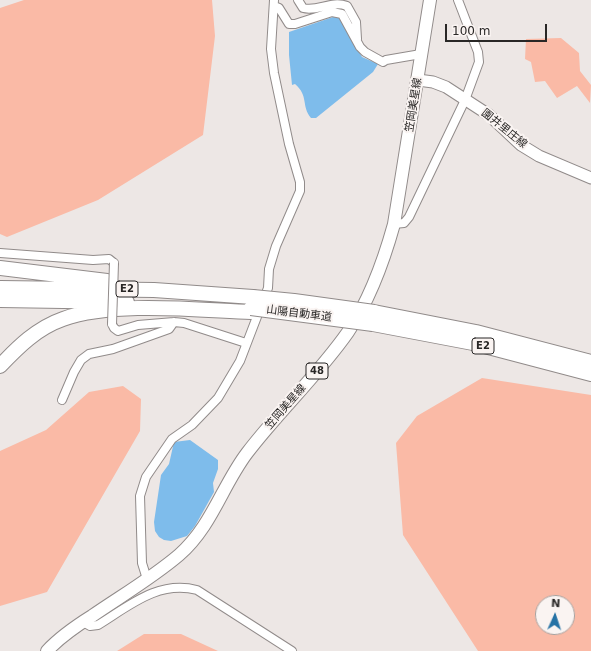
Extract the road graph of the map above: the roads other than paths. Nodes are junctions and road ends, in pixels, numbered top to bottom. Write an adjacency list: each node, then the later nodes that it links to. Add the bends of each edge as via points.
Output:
1 (298, 0): 5 (street, via 303,8 308,10 334,3 347,6 356,22)
2 (430, 0): 6 (main road, 笠岡美星線 / 48)
3 (458, 0): 8 (street, via 478,52 479,62)
4 (274, 3): 5 (street, via 289,24 332,12 342,14); 19 (street, via 274,73 300,186 276,246 269,269 268,288)
5 (357, 40): 6 (street, via 365,52 384,62)
6 (421, 54): 7 (main road, 笠岡美星線 / 48)
7 (418, 80): 8 (main road, 園井里庄線, via 433,82); 10 (main road, 笠岡美星線 / 48)
8 (465, 100): 9 (main road, 園井里庄線, via 488,115 521,145 539,156); 10 (street, via 409,216 404,223)
9 (591, 178)
10 (394, 224): 24 (main road, 笠岡美星線 / 48, via 386,253 349,331 247,453 200,534 178,556)
11 (0, 253): 18 (street, bridge, via 109,259 114,263 114,328 118,331 138,325)
12 (0, 268): 14 (highway)
13 (0, 288): 14 (highway, 山陽自動車道 / E2)
14 (202, 292): 16 (highway, 山陽自動車道 / E2)
15 (0, 300): 16 (highway, 山陽自動車道 / E2)
16 (252, 306): 17 (highway, 山陽自動車道 / E2, bridge); 17 (highway, 山陽自動車道 / E2, bridge, via 294,301); 21 (highway, via 93,312 63,319 26,340)
17 (373, 318): 20 (highway, 山陽自動車道 / E2, via 476,332); 22 (highway, 山陽自動車道 / E2)
18 (174, 322): 19 (street); 23 (street, via 169,329 112,350 89,354 81,360)
19 (246, 343): 24 (street, via 240,360 218,398 192,425 172,439 146,477 140,496 142,563)
20 (591, 362)
21 (0, 366)
22 (591, 374)
23 (62, 400)
24 (146, 579): 25 (main road, 笠岡美星線 / 48)
25 (83, 622): 26 (main road, 笠岡美星線 / 48); 27 (street, via 90,626 98,625 150,593 183,586 197,590)
26 (47, 651)
27 (292, 651)

